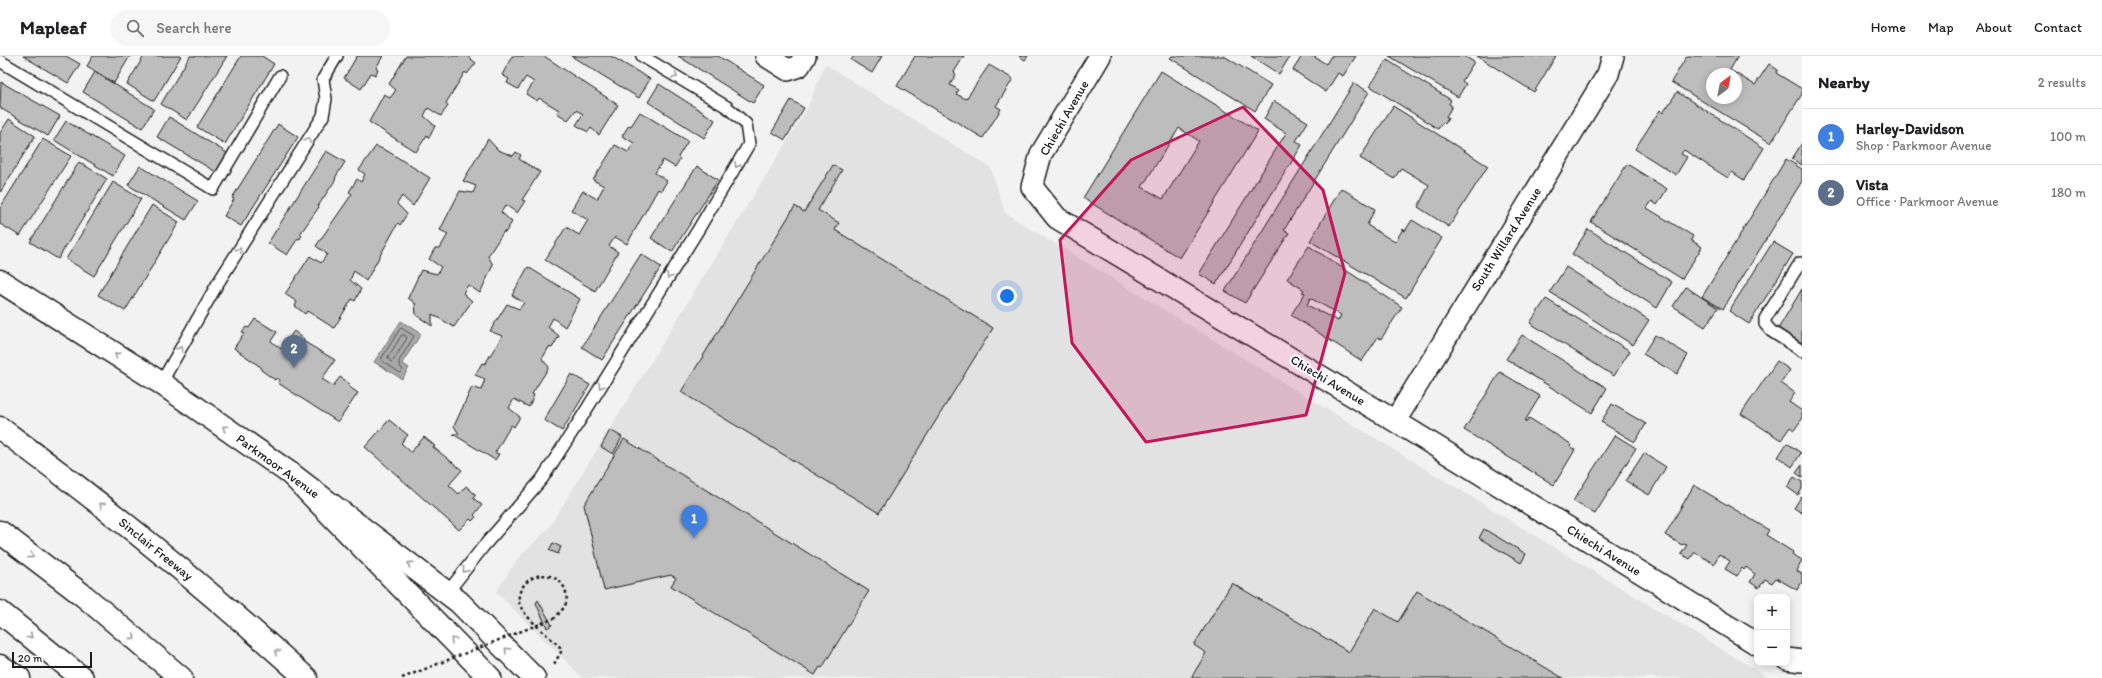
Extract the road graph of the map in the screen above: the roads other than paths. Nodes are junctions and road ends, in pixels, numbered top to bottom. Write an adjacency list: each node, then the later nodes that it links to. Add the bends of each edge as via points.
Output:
1 (337, 56): 12 (lane, one-way to 1, via 218,283 323,116 326,99 323,79)
2 (642, 56): 17 (lane, one-way to 17, via 727,107 746,124 749,144 542,479)
3 (766, 56): 4 (street, via 788,70 799,66)
4 (805, 56)
5 (1100, 56): 13 (street, Chiechi Avenue, via 1041,154 1032,187 1057,218)
6 (1613, 56): 13 (street, South Willard Avenue, via 1608,74)
7 (0, 62): 8 (lane, via 213,189)
8 (280, 76)
9 (1800, 263): 11 (lane, via 1765,319 1765,324 1771,332)
10 (0, 281): 12 (main road, Parkmoor Avenue, one-way to 10)
11 (1802, 350)
12 (161, 383): 15 (main road, Parkmoor Avenue, one-way to 12)
13 (1395, 421): 19 (street, Chiechi Avenue)
14 (0, 428): 26 (main road, Sinclair Freeway, one-way to 14, via 242,619 62,474)
15 (291, 474): 17 (main road, Parkmoor Avenue, one-way to 15); 27 (main road, one-way to 15)
16 (0, 532): 25 (main road, one-way to 25, via 84,596)
17 (447, 593): 28 (main road, Parkmoor Avenue, one-way to 17)
18 (0, 612): 24 (main road, one-way to 24)
19 (1754, 642)
20 (1790, 659): 21 (street)
21 (1802, 661)
22 (0, 666): 23 (main road)
23 (19, 678)
24 (82, 678)
25 (181, 678)
26 (306, 678)
27 (490, 678)
28 (534, 678)

